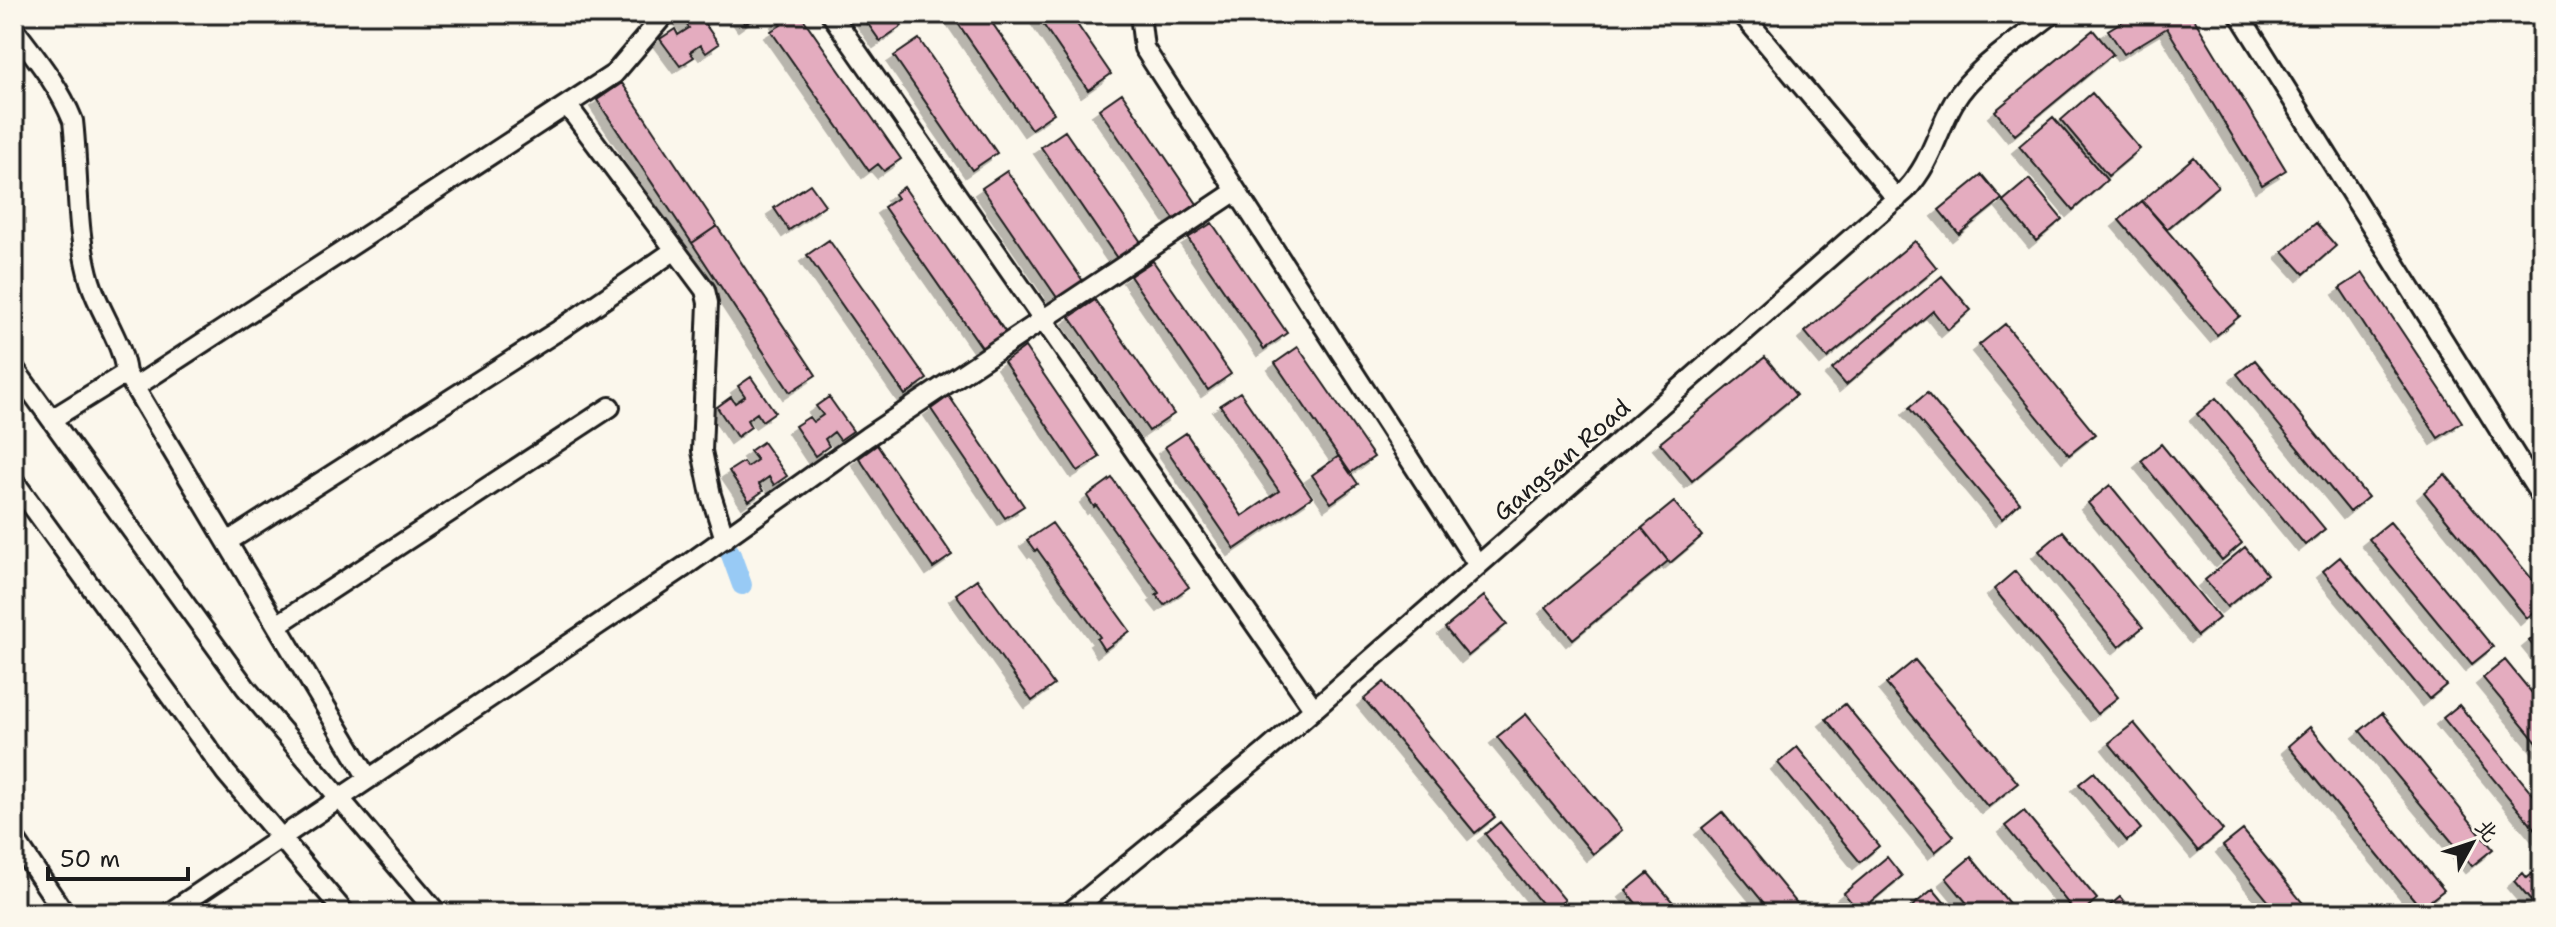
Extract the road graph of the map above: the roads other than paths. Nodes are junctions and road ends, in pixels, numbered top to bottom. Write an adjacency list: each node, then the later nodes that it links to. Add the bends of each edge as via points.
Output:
1 (665, 14): 8 (street, via 614,74)
2 (831, 14): 12 (street)
3 (1140, 14): 9 (street, via 1144,48)
4 (1742, 14): 10 (street)
5 (2052, 14): 10 (street, Gangsan Road, via 1976,75 1954,102 1920,176)
6 (2239, 14): 18 (street)
7 (14, 29): 14 (street, via 65,100 73,121 84,256)
8 (567, 105): 11 (street); 14 (street)
9 (1236, 191): 12 (street); 21 (street)
10 (1897, 199): 21 (street, Gangsan Road)
11 (675, 250): 19 (street, via 705,290 708,303 702,451); 20 (street)
12 (1043, 320): 19 (street); 23 (street)
13 (14, 368): 16 (street)
14 (130, 380): 16 (street); 20 (street)
15 (610, 407): 22 (street)
16 (52, 419): 25 (street, via 246,688)
17 (14, 481): 26 (street, via 226,773)
18 (2542, 498)
19 (725, 539): 24 (street)
20 (227, 542): 22 (street)
21 (1478, 565): 23 (street, Gangsan Road)
22 (277, 625): 24 (street)
23 (1314, 709): 32 (street, Gangsan Road)
24 (368, 778): 25 (street)
25 (339, 798): 26 (street); 31 (street)
26 (281, 837): 29 (street); 30 (street)
27 (14, 838): 28 (street)
28 (64, 913)
29 (169, 913)
30 (345, 913)
31 (437, 913)
32 (1069, 913)

